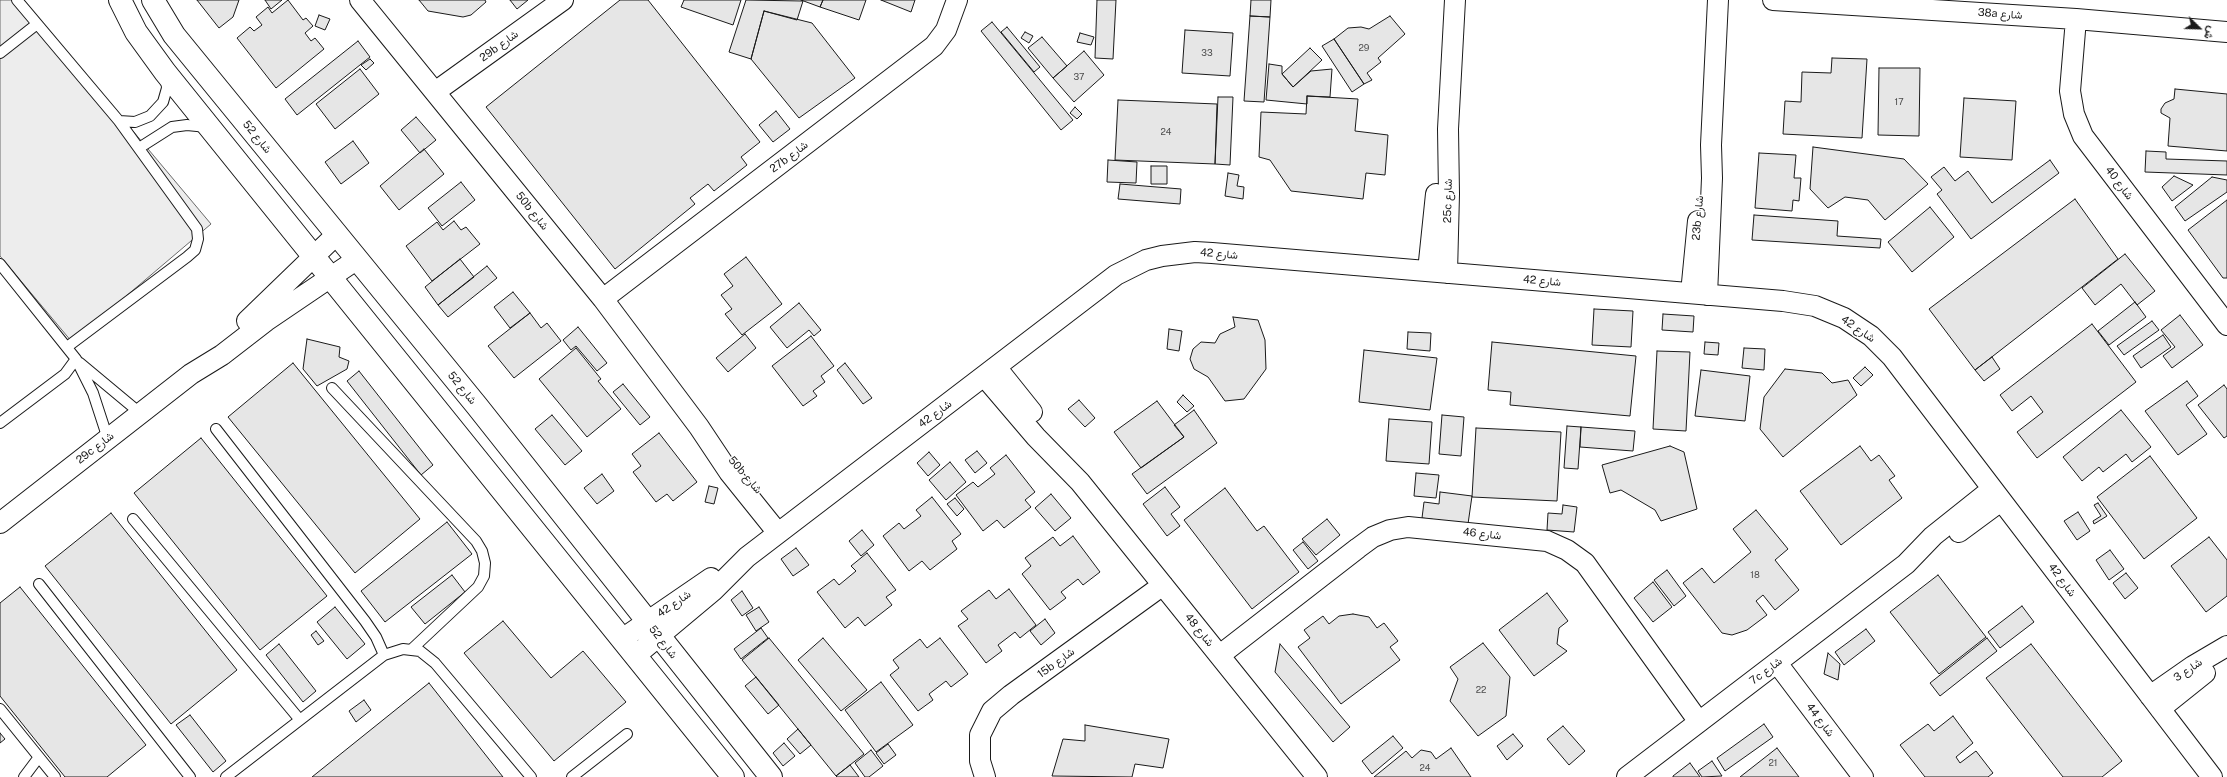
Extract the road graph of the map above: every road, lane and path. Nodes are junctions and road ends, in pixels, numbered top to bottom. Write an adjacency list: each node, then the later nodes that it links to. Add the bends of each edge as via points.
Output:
1 (17, 0): 11 (lane)
2 (120, 0): 14 (street, via 136,32)
3 (153, 0): 19 (street, شارع 52, via 174,34)
4 (360, 0): 15 (street, 50b شارع)
5 (563, 0): 15 (street, 29b شارع)
6 (957, 0): 26 (street, 27b شارع, via 946,30 934,46)
7 (1455, 0): 23 (street, 25c شارع, via 1448,129 1437,191)
8 (1718, 0): 25 (street, 23b شارع, via 1711,144 1700,196)
9 (1773, 0): 10 (street, 38a شارع)
10 (2076, 19): 12 (street, 38a شارع); 27 (street, شارع 40, via 2070,91 2074,114 2083,136)
11 (37, 24): 13 (lane); 16 (lane)
12 (2227, 32)
13 (0, 52)
14 (165, 72): 16 (lane, via 167,88 163,102 150,116 135,122); 17 (street)
15 (435, 92): 26 (street, 50b شارع)
16 (118, 121): 18 (lane)
17 (211, 128): 18 (lane, via 187,125 172,127); 20 (street)
18 (139, 148): 28 (lane, via 197,229 195,250)
19 (336, 235): 20 (street, 29c شارع); 21 (street, شارع 52)
20 (314, 258): 24 (street); 31 (street, 29c شارع)
21 (356, 260): 24 (street, 29c شارع); 43 (street, شارع 52, via 477,406)
22 (0, 264): 28 (lane)
23 (1437, 272): 25 (street, شارع 42); 30 (street, شارع 42, via 1195,252 1162,256 1146,260 1116,275)
24 (330, 278): 31 (street, 29c شارع); 45 (street)
25 (1699, 294): 37 (street, شارع 42, via 1799,303 1830,312 1858,327 1892,357)
26 (603, 299): 40 (street, 50b شارع, via 699,427 722,462)
27 (2225, 319)
28 (67, 347): 29 (lane)
29 (76, 359): 33 (lane); 34 (lane, via 65,374); 36 (lane, via 93,393)
30 (990, 372): 40 (street, شارع 42); 42 (street, شارع 48, via 1036,437 1080,482)
31 (191, 374): 33 (street, 29c شارع)
32 (332, 388): 46 (lane, via 476,541 482,551 485,563 484,576 478,587)
33 (140, 413): 36 (street, 29c شارع)
34 (0, 423)
35 (216, 429): 48 (lane, via 365,621)
36 (108, 439): 39 (street, 29c شارع)
37 (1997, 495): 50 (street, 7c شارع, via 1933,536 1906,564); 51 (street, شارع 42)
38 (133, 519): 53 (lane)
39 (0, 523)
40 (783, 529): 43 (street, شارع 42, via 747,557 726,580)
41 (39, 584): 60 (lane)
42 (1163, 585): 49 (street, شارع 48); 57 (street, 15b شارع, via 992,711 980,735)
43 (653, 629): 45 (street, شارع 42); 65 (street, شارع 52)
44 (2227, 646): 51 (street, شارع 3, via 2193,666)
45 (629, 648): 64 (street)
46 (412, 649): 48 (lane); 62 (lane, via 420,651 435,663)
47 (2227, 654): 51 (street, شارع 3)
48 (384, 655): 53 (lane)
49 (1220, 655): 54 (street, شارع 46, via 1358,548 1373,537 1390,530 1408,527 1547,541 1567,550 1585,563); 66 (street, شارع 48)
50 (1776, 663): 54 (street, 7c شارع); 68 (street, شارع 44)
51 (2155, 702): 69 (street, شارع 42)
52 (0, 709): 56 (lane)
53 (300, 720): 61 (lane)
54 (1699, 722): 67 (street, 7c شارع)
55 (627, 734): 63 (lane)
56 (38, 757): 58 (lane); 59 (lane)
57 (983, 769)
58 (24, 777)
59 (56, 777)
60 (190, 777)
61 (226, 777)
62 (531, 777)
63 (572, 777)
64 (733, 777)
65 (771, 777)
66 (1317, 777)
67 (1627, 777)
68 (1863, 777)
69 (2212, 777)

